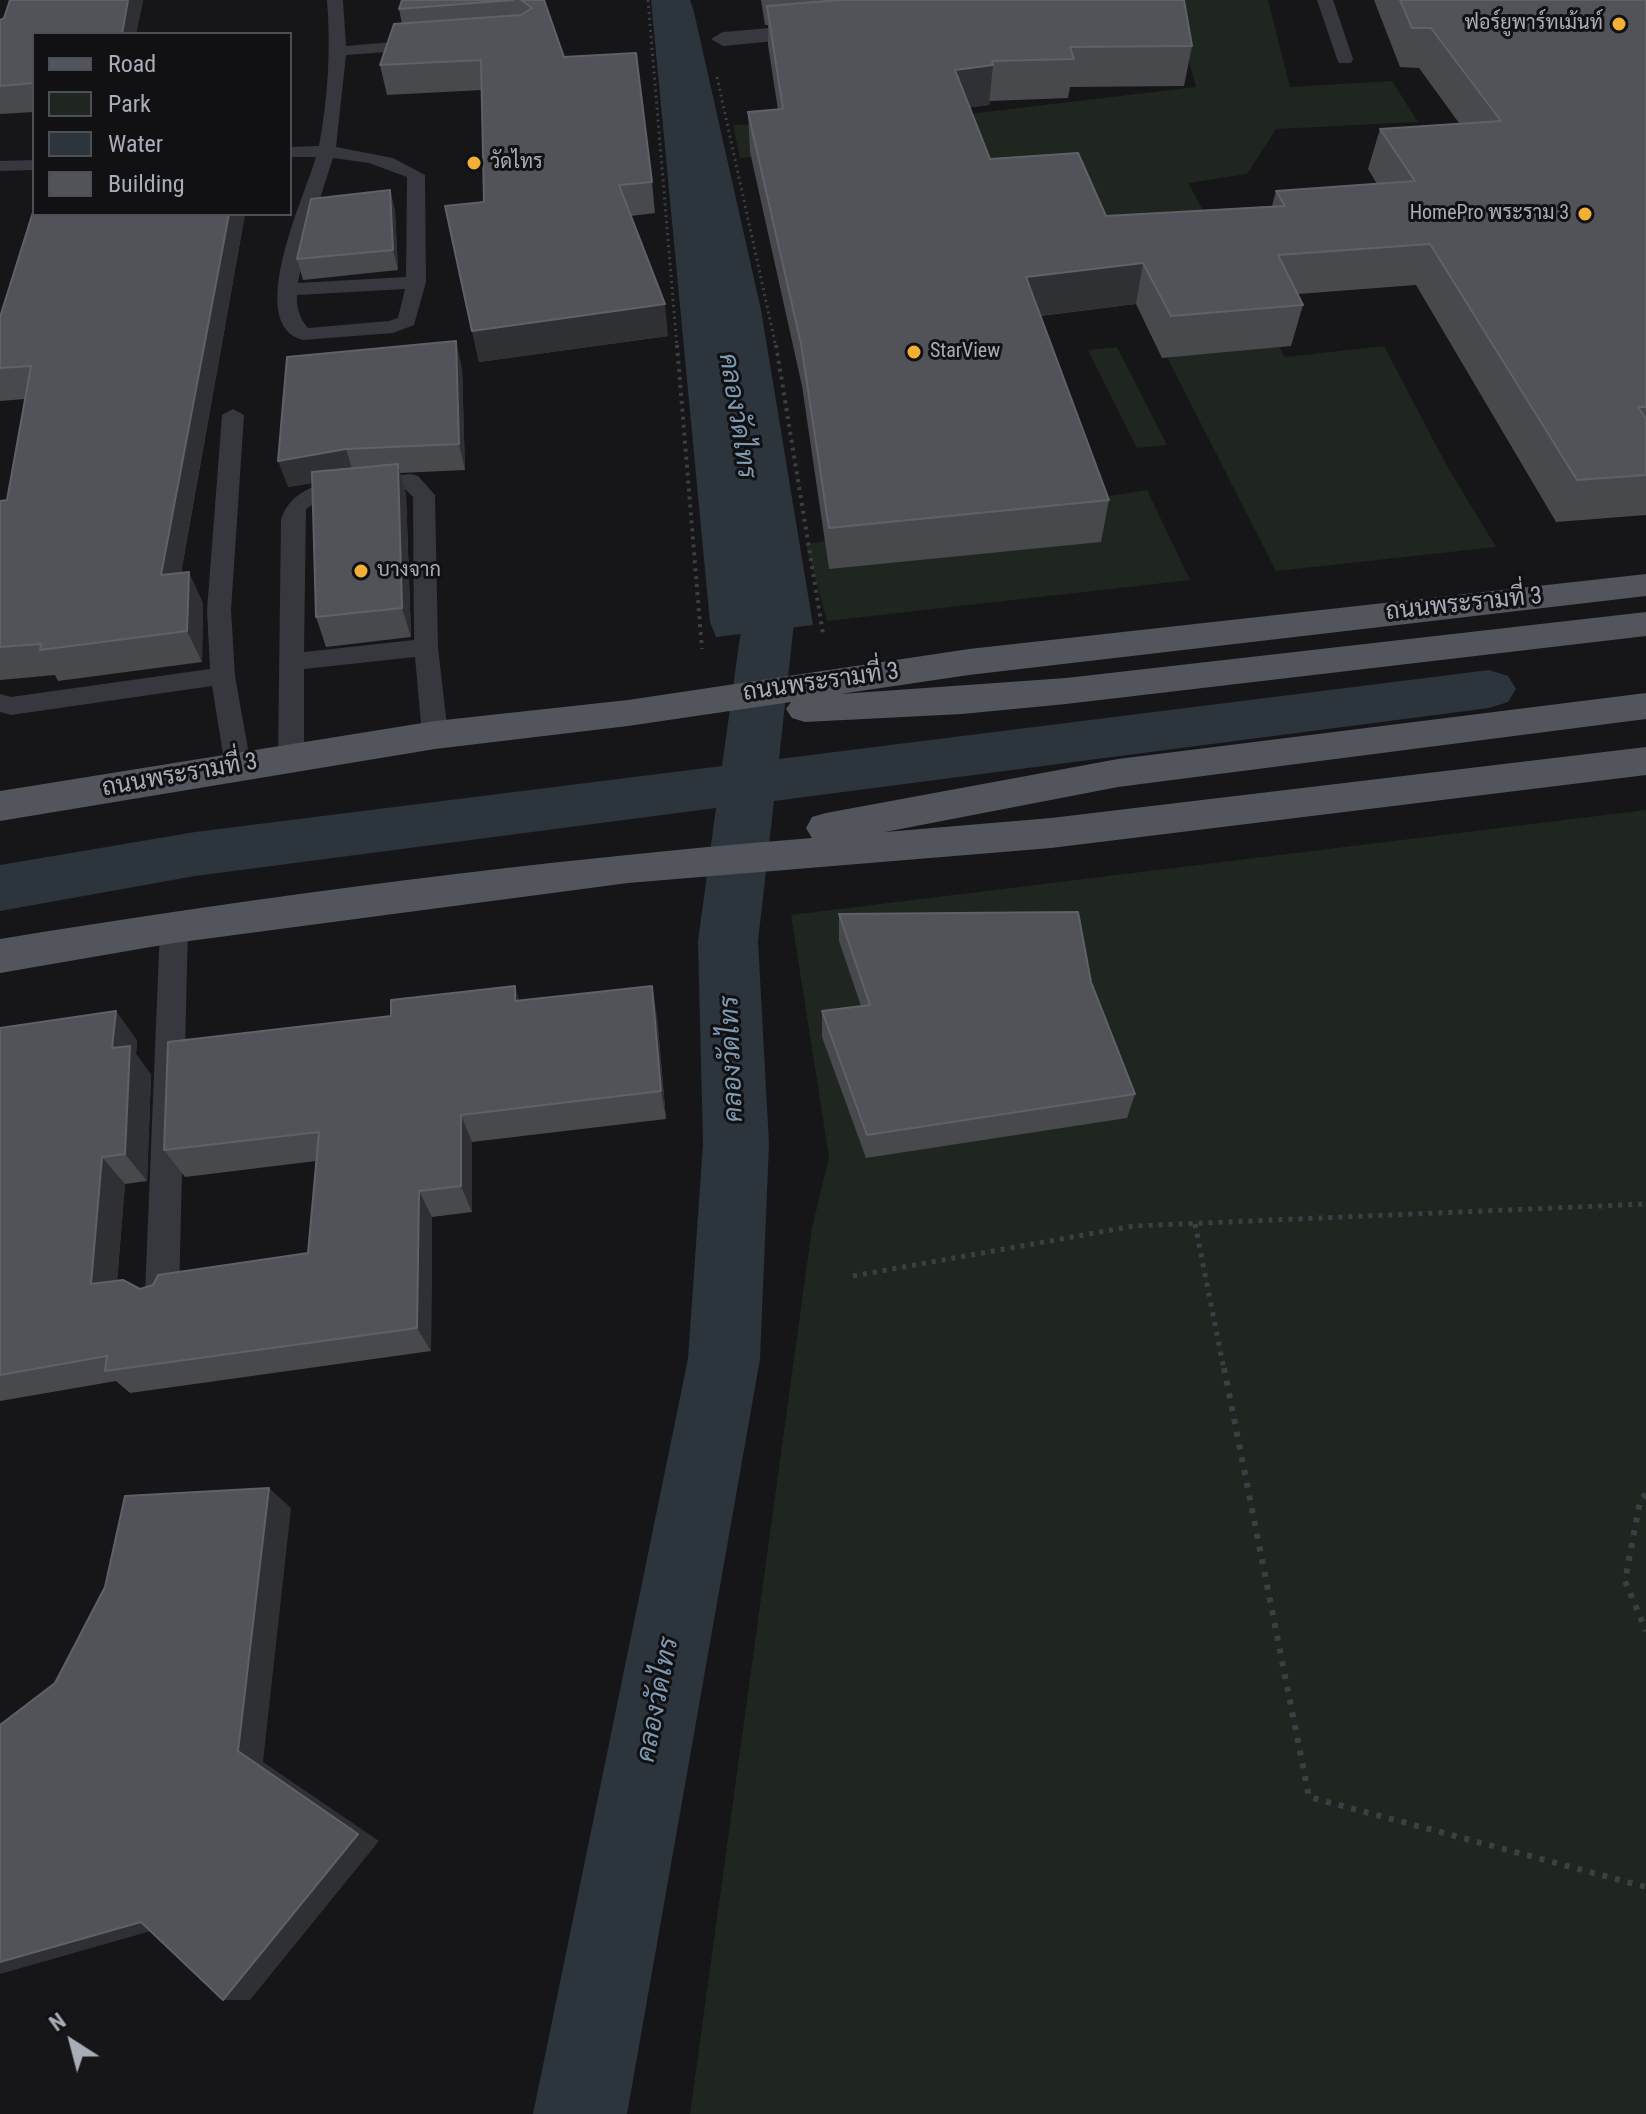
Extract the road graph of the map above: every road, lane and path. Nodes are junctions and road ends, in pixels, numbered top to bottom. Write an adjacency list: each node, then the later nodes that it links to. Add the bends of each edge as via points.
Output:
1 (335, 0): 7 (lane)
2 (648, 0): 21 (path)
3 (1325, 0): 8 (lane)
4 (855, 28): 5 (street)
5 (723, 39)
6 (448, 43): 7 (lane)
7 (340, 51): 10 (lane)
8 (1345, 59)
9 (715, 69): 19 (path, via 773,328)
10 (327, 150): 11 (lane); 14 (lane, via 416,175); 15 (lane, via 293,242)
11 (292, 152)
12 (32, 165): 13 (lane)
13 (0, 166)
14 (416, 282): 15 (lane); 15 (lane, via 411,315 401,325 303,334 290,322)
15 (288, 290)
16 (233, 415): 23 (lane, via 219,610)
17 (1646, 585): 24 (main road, ถนนพระรามที่ 3, via 984,660)
18 (1646, 624): 24 (main road, ถนนพระรามที่ 3, via 1066,691)
19 (823, 634)
20 (426, 647): 22 (lane); 22 (lane, via 424,495 410,481 397,482 316,492 296,506); 27 (lane)
21 (702, 649)
22 (291, 662): 28 (lane)
23 (223, 676): 25 (lane, via 11,706); 30 (lane)
24 (857, 693): 27 (main road, ถนนพระรามที่ 3)
25 (0, 703)
26 (1646, 706): 32 (main road, via 1118,773)
27 (435, 735): 28 (main road, ถนนพระรามที่ 3)
28 (291, 757): 30 (main road, ถนนพระรามที่ 3)
29 (1646, 761): 32 (main road, via 1051,833)
30 (238, 766): 31 (main road, ถนนพระรามที่ 3)
31 (0, 806)
32 (872, 833): 33 (main road)
33 (174, 927): 34 (main road); 38 (lane)
34 (0, 956)
35 (1646, 1204): 36 (path)
36 (1195, 1224): 37 (path, via 1134,1226); 41 (path, via 1309,1797)
37 (853, 1276)
38 (162, 1295)
39 (1646, 1494): 40 (path, via 1640,1501 1625,1581)
40 (1646, 1631)
41 (1646, 1887)

